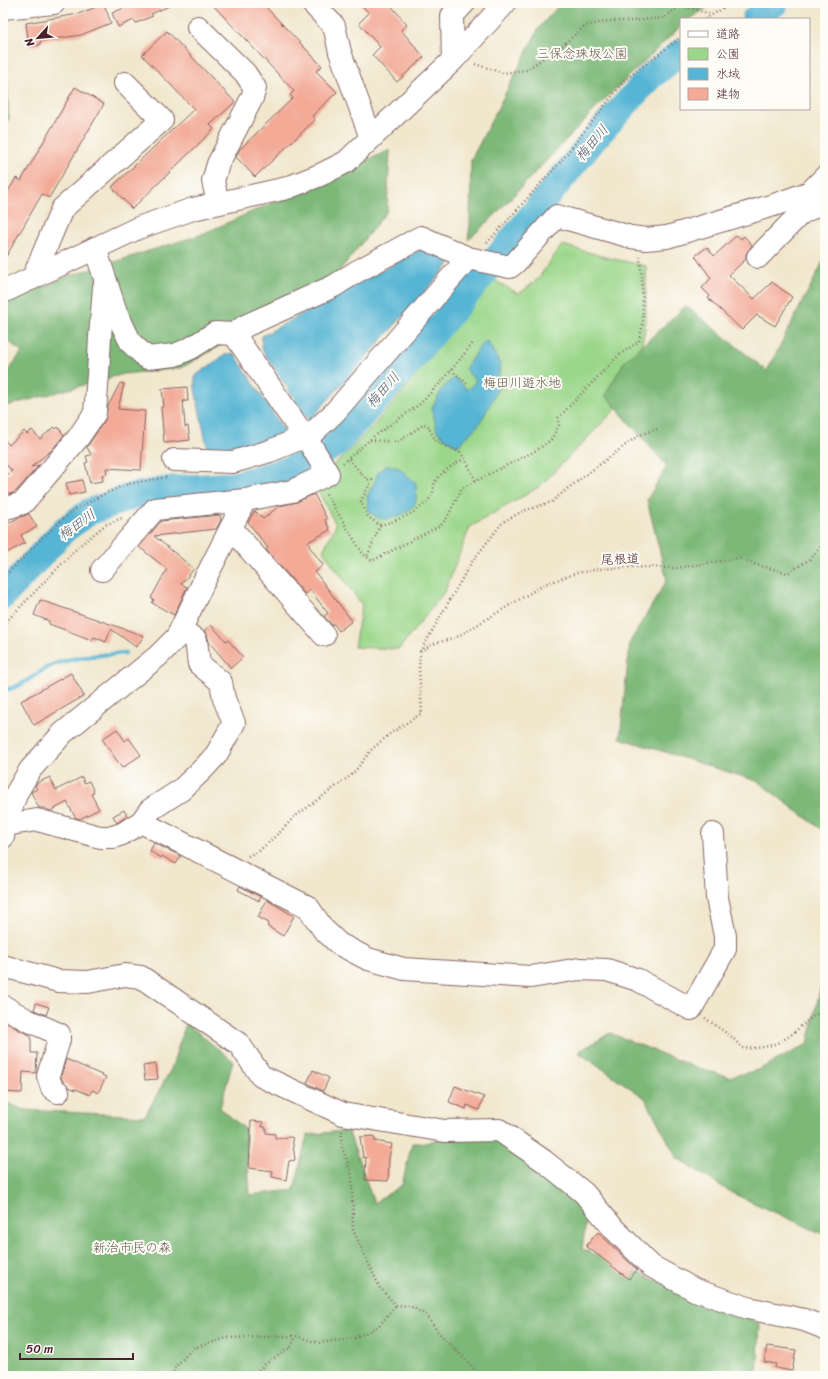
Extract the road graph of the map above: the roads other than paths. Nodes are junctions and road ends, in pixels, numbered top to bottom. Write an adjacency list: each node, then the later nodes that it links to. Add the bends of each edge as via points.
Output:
1 (54, 3): 5 (street)
2 (312, 3): 9 (street, via 334,26 340,52)
3 (464, 3): 7 (street, via 452,16)
4 (505, 3): 7 (street)
5 (6, 6)
6 (198, 27): 12 (street, via 245,73 255,88 218,164 213,181)
7 (453, 60): 9 (street)
8 (126, 83): 16 (street, via 162,120 62,209)
9 (371, 138): 12 (street, via 346,162 320,175 287,188)
10 (825, 177): 15 (street, via 810,192 667,237 638,238 557,216 510,267)
11 (825, 195): 14 (street, via 800,214)
12 (218, 204): 13 (street, via 193,209 138,228)
13 (95, 248): 16 (street); 17 (street)
14 (758, 257)
15 (469, 259): 19 (street, via 421,237 334,286 246,326); 20 (street, via 334,413)
16 (33, 278): 18 (street)
17 (105, 278): 19 (street, via 116,312 131,343 147,358 175,355 215,333); 23 (street, via 95,413 78,438 23,503)
18 (3, 292)
19 (234, 334): 20 (street)
20 (306, 439): 21 (street, via 233,462); 22 (street, via 326,478 292,491)
21 (174, 460)
22 (245, 500): 24 (street); 25 (street, via 155,509)
23 (3, 509)
24 (231, 528): 26 (street); 27 (street)
25 (102, 570)
26 (181, 629): 28 (street, via 196,640 199,664 221,682 224,699 234,723 216,755 203,769 181,790 150,810); 29 (street, via 177,637 158,656 63,733 30,770 17,792)
27 (324, 635)
28 (141, 822): 29 (street, via 113,837 100,837 37,820); 30 (street, via 308,907 323,929 339,944 368,959 404,969 531,977 579,970 607,970 638,980 691,1009 725,949 716,891)
29 (4, 831)
30 (713, 834)
31 (3, 966): 34 (street, via 58,981 88,982 125,975 141,977 239,1044 261,1076 343,1114 445,1131 499,1130 584,1193 614,1229 651,1266 695,1290 748,1308 804,1320)
32 (3, 1006): 33 (street, via 60,1034 48,1076 52,1088)
33 (58, 1092)
34 (825, 1328)

